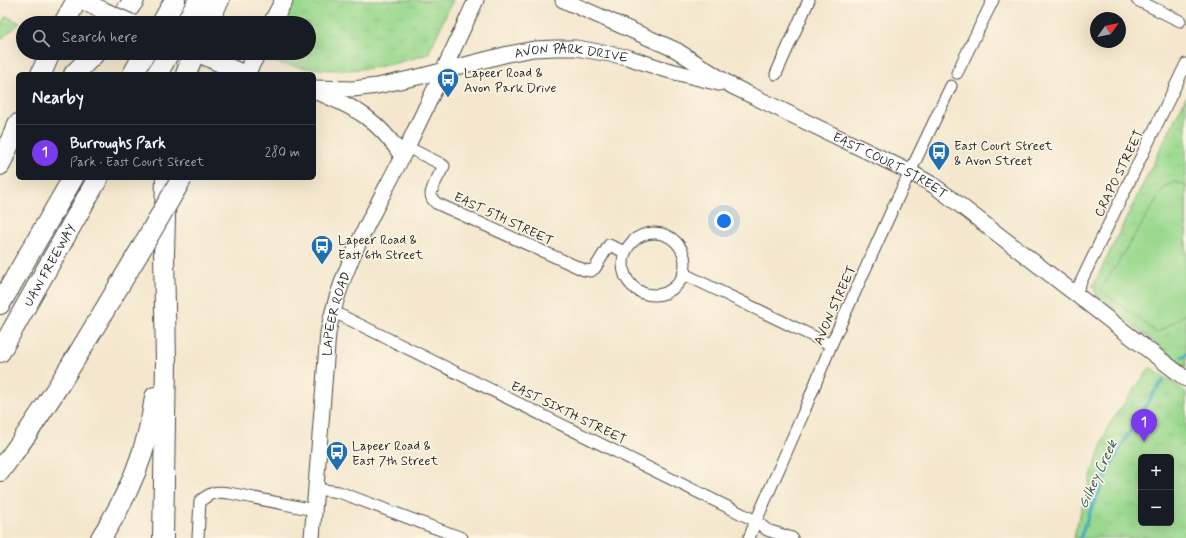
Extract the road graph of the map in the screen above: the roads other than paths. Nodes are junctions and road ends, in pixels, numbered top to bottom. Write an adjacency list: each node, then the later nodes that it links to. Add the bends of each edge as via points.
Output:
1 (77, 0): 13 (highway)
2 (81, 0): 14 (main road)
3 (134, 0): 15 (highway)
4 (175, 0): 16 (highway)
5 (199, 0): 17 (highway)
6 (219, 0): 18 (highway)
7 (284, 0): 19 (main road)
8 (476, 0): 31 (main road, LAPEER ROAD)
9 (563, 0): 21 (main road, EAST COURT STREET)
10 (809, 0): 40 (street)
11 (993, 0): 39 (street)
12 (1137, 0): 20 (street)
13 (68, 16)
14 (109, 16)
15 (112, 16)
16 (166, 16)
17 (190, 16)
18 (211, 16)
19 (276, 16)
20 (1180, 21)
21 (660, 43): 30 (main road); 41 (main road, EAST COURT STREET, via 676,50)
22 (47, 60): 32 (highway)
23 (88, 60): 33 (highway)
24 (141, 60): 34 (highway)
25 (165, 60): 35 (highway)
26 (196, 60): 36 (highway)
27 (212, 60): 37 (main road)
28 (253, 60): 38 (main road)
29 (1186, 64): 57 (street, CRAPO STREET)
30 (651, 65): 31 (main road, AVON PARK DRIVE, via 596,51 556,48 508,54); 41 (main road, AVON PARK DRIVE)
31 (443, 71): 43 (main road, AVON PARK DRIVE, via 377,86); 47 (main road, LAPEER ROAD)
32 (42, 72)
33 (76, 72)
34 (134, 72)
35 (158, 72)
36 (187, 72)
37 (239, 72)
38 (245, 72)
39 (957, 73)
40 (776, 74)
41 (732, 86): 49 (main road, EAST COURT STREET)
42 (951, 86): 49 (street, AVON STREET)
43 (316, 89)
44 (316, 90): 47 (main road, via 368,118)
45 (16, 123): 46 (highway)
46 (9, 133): 48 (highway)
47 (404, 152): 54 (street, EAST 5TH STREET, via 444,166 431,195 436,203 584,270 591,271 595,268 609,245); 59 (main road, LAPEER ROAD, via 351,258)
48 (0, 165)
49 (910, 172): 57 (main road, EAST COURT STREET, via 952,199); 60 (street, AVON STREET)
50 (73, 180): 58 (highway, UAW FREEWAY)
51 (97, 180): 61 (highway, UAW FREEWAY)
52 (166, 180): 55 (highway)
53 (181, 180): 63 (highway, bridge, via 60,383 26,436)
54 (625, 252): 56 (street, via 635,239 650,232 666,234 679,244 685,258); 56 (street, via 625,273 630,283 643,293 660,295 674,288)
55 (164, 254): 67 (highway, via 157,381 147,440 127,492); 68 (highway, via 166,362)
56 (684, 274): 60 (street)
57 (1075, 294): 62 (main road, EAST COURT STREET)
58 (0, 304)
59 (332, 311): 64 (main road, LAPEER ROAD, via 328,333); 66 (street, EAST SIXTH STREET)
60 (831, 345): 66 (street, AVON STREET)
61 (0, 352)
62 (1186, 380)
63 (0, 470)
64 (316, 489): 65 (main road, LAPEER ROAD); 71 (street, via 339,492)
65 (314, 510): 69 (street, via 216,491 200,501); 70 (main road, LAPEER ROAD)
66 (756, 521): 72 (street, AVON STREET); 73 (street, EAST SIXTH STREET, via 767,530)
67 (101, 538)
68 (163, 538)
69 (198, 538)
70 (312, 538)
71 (462, 538)
72 (749, 538)
73 (792, 538)

